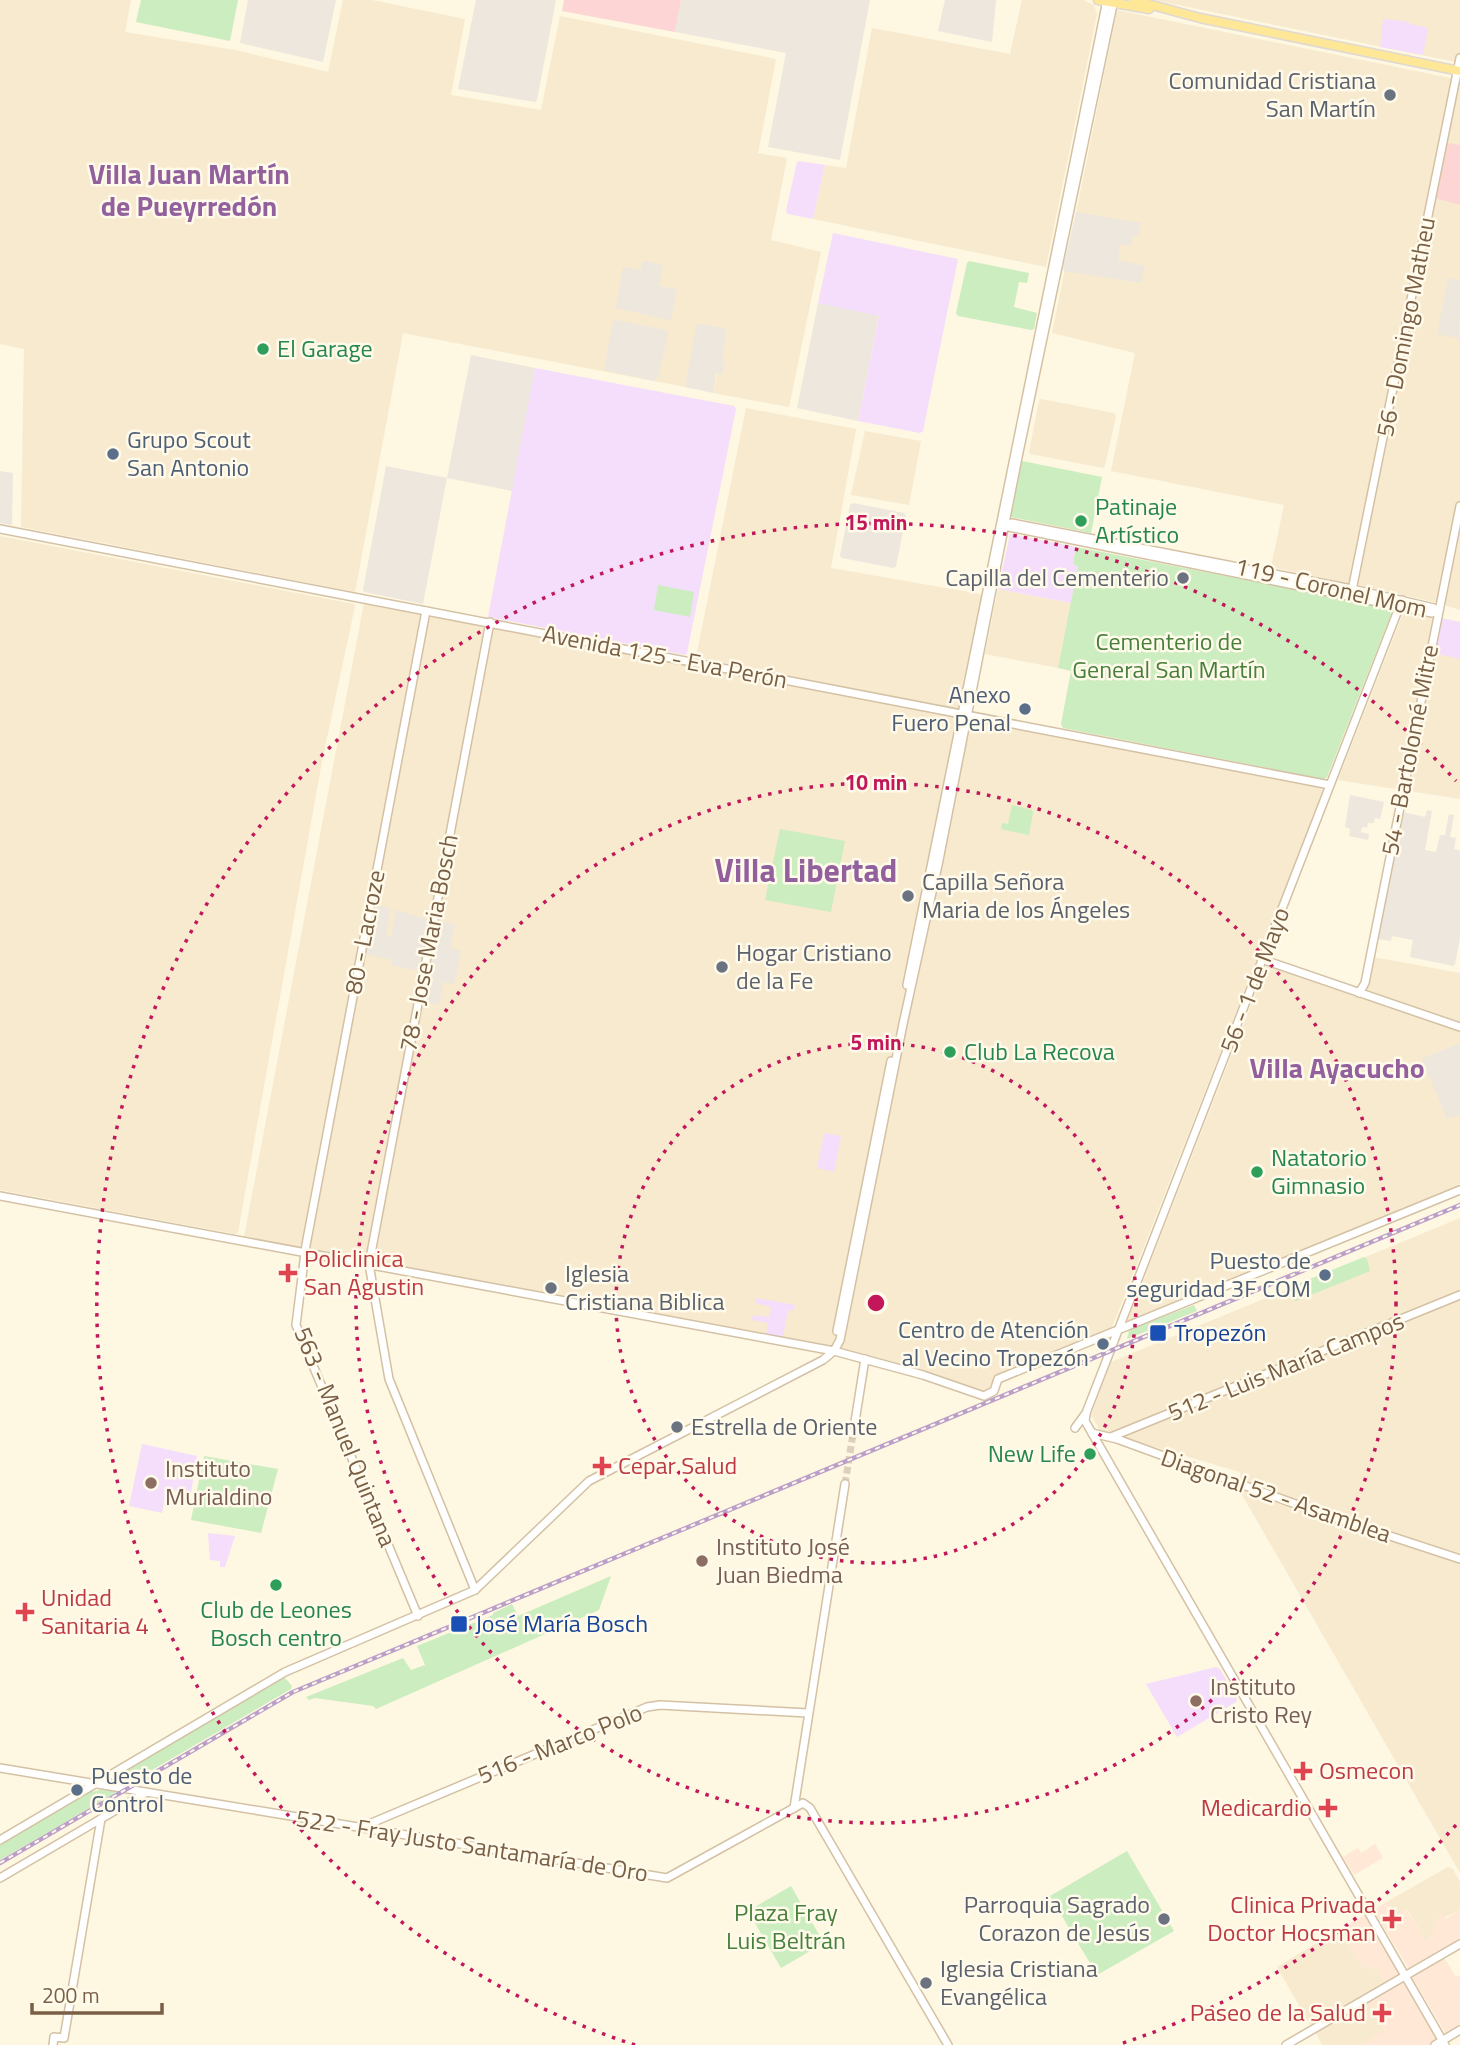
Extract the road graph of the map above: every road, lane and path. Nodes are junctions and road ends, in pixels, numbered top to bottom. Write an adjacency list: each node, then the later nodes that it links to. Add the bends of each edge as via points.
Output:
1 (1133, 0): 3 (main road)
2 (1108, 1): 3 (main road); 7 (street); 14 (street)
3 (1176, 13): 5 (main road)
4 (1460, 58): 5 (street, 56 - Domingo Matheu)
5 (1459, 71): 9 (street, 56 - Domingo Matheu)
6 (1460, 506): 12 (street, 54 - Bartolomé Mitre)
7 (1004, 526): 9 (street, 119 - Coronel Mom, via 1020,524); 14 (street)
8 (0, 529): 11 (street, Avenida 125 - Eva Perón)
9 (1352, 592): 10 (street, 119 - Coronel Mom)
10 (1401, 603): 12 (street, 119 - Coronel Mom); 15 (street, 56 - 1 de Mayo)
11 (426, 611): 13 (street, Avenida 125 - Eva Perón); 21 (street, 80 - Lacroze)
12 (1438, 611): 17 (street, 54 - Bartolomé Mitre, via 1366,983)
13 (490, 622): 14 (street, Avenida 125 - Eva Perón); 22 (street, 78 - Jose Maria Bosch)
14 (964, 716): 15 (street, Avenida 125 - Eva Perón); 25 (street)
15 (1330, 785): 16 (street, 56 - 1 de Mayo)
16 (1264, 960): 17 (street); 24 (street, 56 - 1 de Mayo)
17 (1359, 993): 18 (street)
18 (1460, 1027)
19 (1460, 1191): 24 (street)
20 (0, 1196): 21 (street)
21 (304, 1253): 22 (street); 37 (street, 563 - Manuel Quintana, via 297,1328)
22 (369, 1264): 25 (street); 36 (street, via 389,1379)
23 (1460, 1295): 31 (street, 512 - Luis María Campos)
24 (1119, 1331): 26 (street, via 998,1379 994,1391 986,1396); 27 (street, 56 - 1 de Mayo)
25 (835, 1349): 26 (street); 36 (street, via 822,1360 589,1481)
26 (865, 1359): 30 (street)
27 (1086, 1413): 28 (street, 56 - 1 de Mayo); 29 (street)
28 (1075, 1428)
29 (1092, 1433): 31 (street, Diagonal 52 - Asamblea); 33 (street)
30 (853, 1434)
31 (1111, 1437): 32 (street, Diagonal 52 - Asamblea)
32 (1122, 1442): 33 (street, via 1107,1441); 35 (street, Diagonal 52 - Asamblea)
33 (1102, 1451): 48 (street)
34 (845, 1484): 38 (street)
35 (1460, 1559)
36 (475, 1590): 37 (street)
37 (418, 1616): 40 (street, via 285,1672)
38 (808, 1713): 42 (street); 44 (street, 516 - Marco Polo, via 647,1707)
39 (0, 1768): 40 (street, 522 - Fray Justo Santamaría de Oro)
40 (96, 1784): 41 (street, 522 - Fray Justo Santamaría de Oro); 45 (street)
41 (145, 1793): 43 (street); 44 (street, 522 - Fray Justo Santamaría de Oro)
42 (794, 1808): 44 (street, 522 - Fray Justo Santamaría de Oro, via 667,1878); 52 (street, 522 - Fray Justo Santamaría de Oro, via 803,1803 817,1820)
43 (102, 1819): 46 (street); 50 (street, via 64,2038)
44 (365, 1828)
45 (0, 1840)
46 (0, 1878)
47 (1460, 1944): 48 (street)
48 (1405, 1976): 51 (street); 53 (street)
49 (1460, 2030): 51 (street)
50 (54, 2041)
51 (1444, 2043): 54 (street)
52 (948, 2045)
53 (1286, 2045)
54 (1435, 2045)

